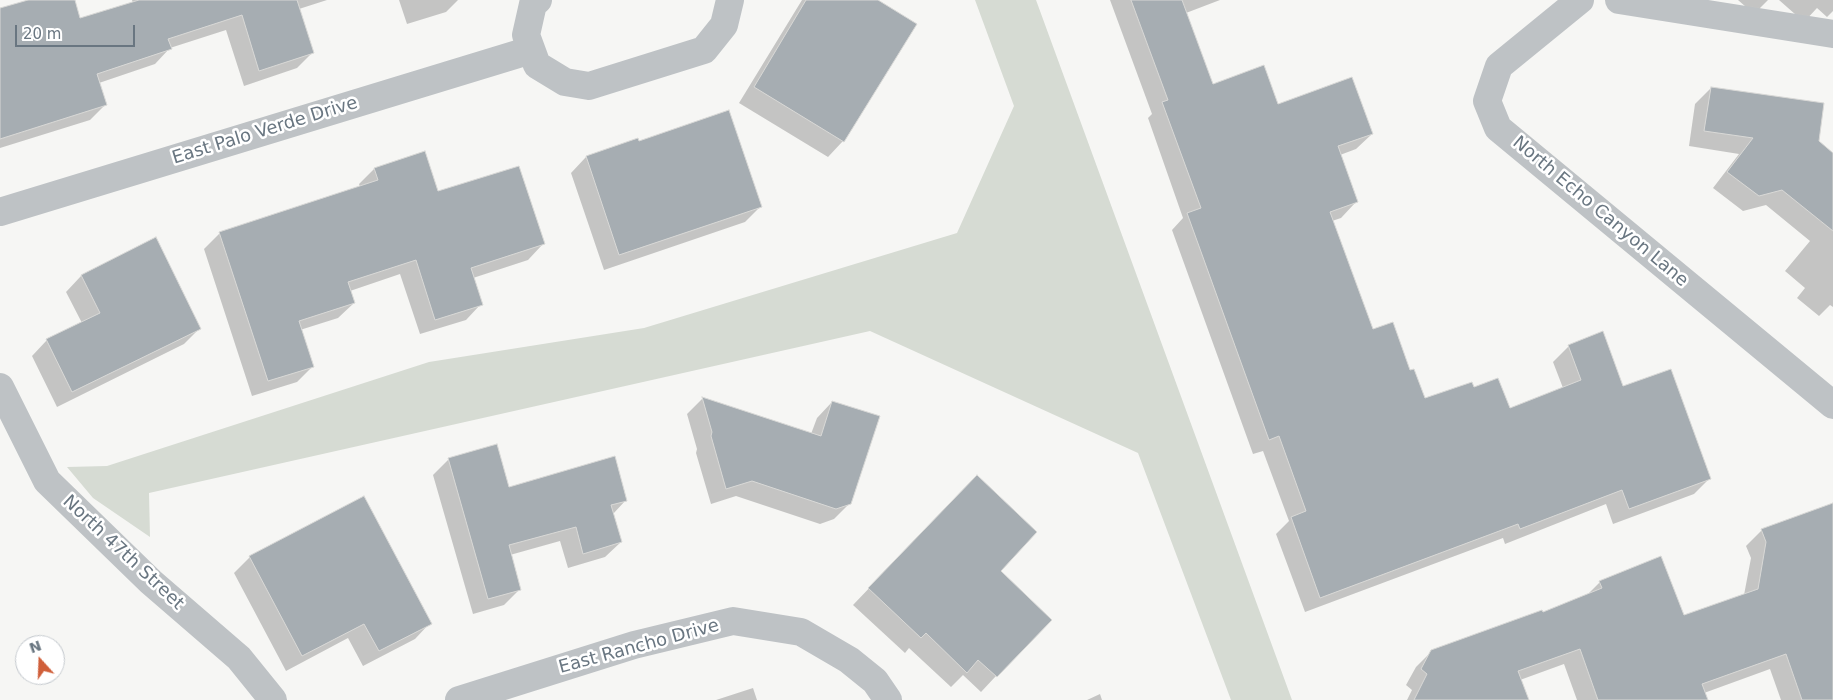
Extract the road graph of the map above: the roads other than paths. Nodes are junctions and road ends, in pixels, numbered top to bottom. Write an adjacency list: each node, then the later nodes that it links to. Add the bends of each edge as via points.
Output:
1 (538, 0): 6 (street, via 533,4 526,35)
2 (730, 0): 6 (street, via 724,25 704,50 589,86 565,82 538,65)
3 (1580, 0): 9 (street, North Echo Canyon Lane, via 1499,66 1487,102 1498,128)
4 (1620, 0): 5 (street)
5 (1833, 34)
6 (531, 50): 7 (street, East Palo Verde Drive)
7 (0, 212)
8 (0, 387): 10 (street, North 47th Street, via 47,481 151,582 239,658)
9 (1833, 405)
10 (273, 700)
11 (459, 700): 12 (street, East Rancho Drive, via 634,645 733,621 801,632 850,660 875,681)
12 (888, 700)

